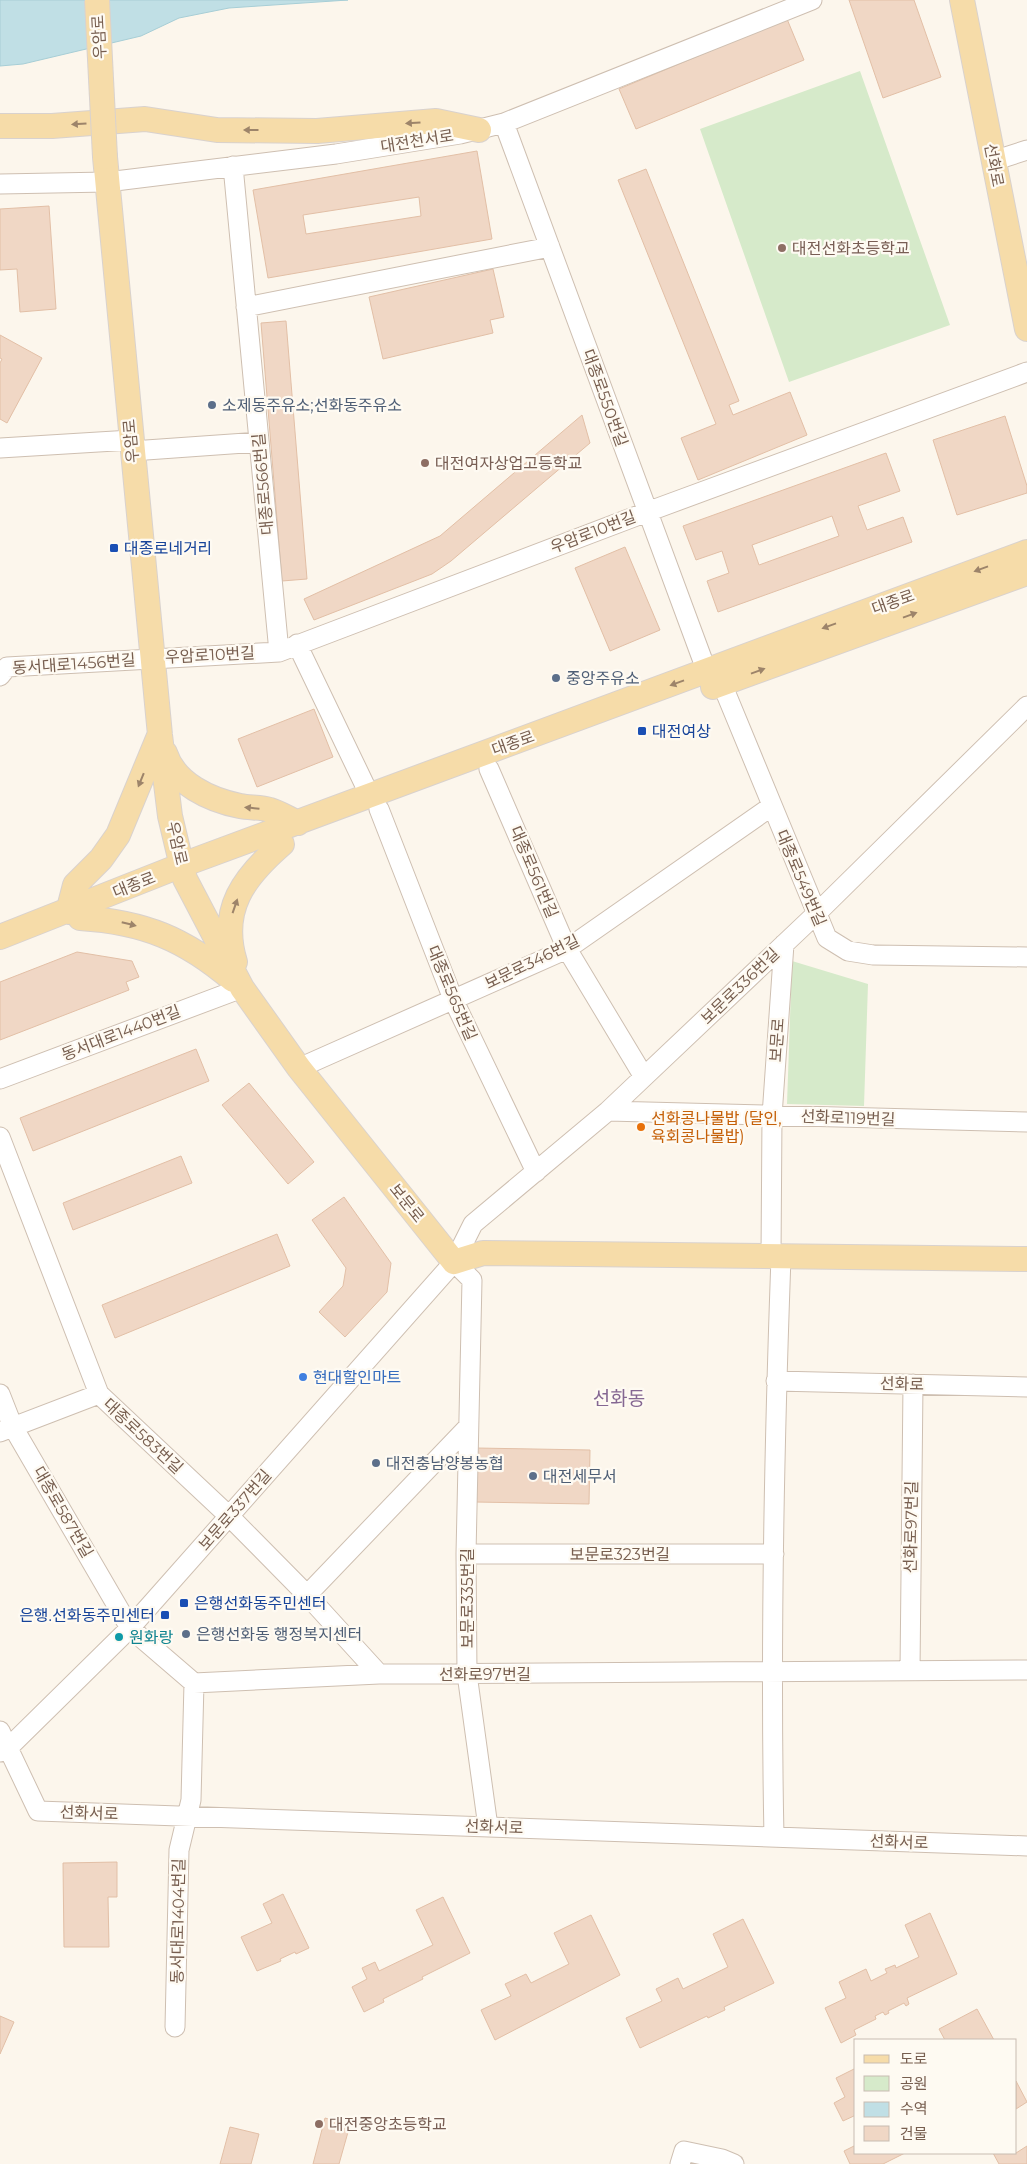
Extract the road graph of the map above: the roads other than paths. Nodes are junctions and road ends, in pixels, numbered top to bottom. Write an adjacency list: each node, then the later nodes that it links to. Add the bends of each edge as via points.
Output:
1 (97, 0): 10 (main road, 우암로, bridge)
2 (812, 0): 4 (street, 대전천서로)
3 (962, 0): 8 (main road, 선화로)
4 (504, 123): 6 (street, 대전천서로); 12 (street, 대종로550번길)
5 (0, 126): 6 (main road, one-way to 5, via 436,121 317,131 217,130 145,119 52,126)
6 (479, 130): 9 (street, 대전천서로, via 336,154)
7 (1027, 150): 8 (street)
8 (993, 161): 14 (main road, 선화로)
9 (233, 166): 10 (street, 대전천서로); 13 (street, 대종로566번길)
10 (107, 182): 11 (street, 대전천서로); 17 (main road, 우암로)
11 (0, 184)
12 (550, 247): 13 (street); 19 (street, 대종로550번길)
13 (246, 307): 16 (street, 대종로566번길)
14 (1027, 329)
15 (1027, 372): 19 (street, 우암로10번길)
16 (259, 442): 17 (street); 23 (street, 대종로566번길)
17 (132, 445): 18 (street); 24 (main road, 우암로)
18 (0, 448)
19 (647, 512): 22 (street, 우암로10번길); 26 (street, 대종로550번길)
20 (1027, 552): 26 (main road, 대종로, one-way to 26)
21 (1027, 573): 26 (main road, 대종로, one-way to 21)
22 (297, 644): 23 (street, 우암로10번길); 30 (street)
23 (279, 652): 24 (street, 우암로10번길)
24 (152, 658): 25 (street, 동서대로1456번길, via 7,666); 28 (main road, 우암로)
25 (0, 676)
26 (714, 678): 29 (main road, 대종로); 30 (main road, 대종로, one-way to 30); 31 (street, 대종로549번길)
27 (1027, 706): 35 (street, 보문로336번길)
28 (160, 735): 32 (main road, one-way to 28, via 270,809 240,806 206,795 179,778 168,762); 34 (main road, 우암로, via 170,816); 36 (main road, one-way to 36, via 118,835 101,859 75,884)
29 (489, 768): 30 (main road, 대종로); 40 (street, 대종로561번길)
30 (374, 802): 32 (main road, 대종로); 33 (main road, 대종로); 43 (street, 대종로565번길)
31 (772, 806): 35 (street, 대종로549번길); 40 (street, 보문로346번길)
32 (298, 823): 34 (main road, 대종로)
33 (282, 844): 34 (main road, 대종로); 42 (main road, one-way to 33, via 230,946 232,912 244,881)
34 (184, 872): 36 (main road, 대종로); 42 (main road, 보문로)
35 (816, 914): 38 (street, 보문로336번길); 41 (street, 대종로549번길, via 827,938 848,951 873,955)
36 (74, 915): 37 (main road, 대종로); 39 (main road, 대종로); 42 (main road, one-way to 42, via 129,923 174,938 209,959)
37 (0, 937)
38 (784, 944): 45 (street, 보문로336번길); 48 (street, 보문로)
39 (0, 948)
40 (567, 949): 43 (street, 보문로346번길); 45 (street, 대종로561번길)
41 (1027, 957)
42 (242, 988): 44 (main road, 보문로); 46 (street, 동서대로1440번길)
43 (453, 999): 44 (street, 보문로346번길); 51 (street, 대종로565번길)
44 (299, 1068): 54 (main road, 보문로)
45 (644, 1077): 47 (street, 보문로336번길)
46 (0, 1079)
47 (608, 1111): 48 (street, 선화로119번길); 51 (street, 보문로336번길)
48 (772, 1116): 49 (street, 선화로119번길); 52 (street, 보문로)
49 (1027, 1122)
50 (0, 1137): 59 (street, 대종로583번길)
51 (536, 1172): 54 (street, 보문로336번길, via 473,1224)
52 (776, 1256): 53 (main road); 54 (main road, via 483,1253); 55 (street)
53 (1027, 1259)
54 (454, 1262): 60 (street, 보문로335번길, via 472,1280); 62 (street, 보문로337번길)
55 (776, 1381): 56 (street, 선화로); 64 (street)
56 (913, 1384): 57 (street, 선화로); 68 (street, 선화로97번길)
57 (1027, 1387)
58 (0, 1394): 61 (street, 대종로587번길)
59 (99, 1394): 61 (street); 62 (street, 대종로583번길)
60 (468, 1427): 63 (street, 보문로335번길); 65 (street)
61 (7, 1429): 66 (street, 대종로587번길)
62 (230, 1517): 65 (street, 대종로583번길); 66 (street, 보문로337번길)
63 (466, 1554): 64 (street, 보문로323번길); 71 (street, 보문로335번길)
64 (774, 1554): 69 (street)
65 (307, 1595): 70 (street, 대종로583번길)
66 (130, 1628): 72 (street, 대종로587번길); 74 (street, 보문로337번길)
67 (1027, 1670): 68 (street, 선화로97번길)
68 (910, 1671): 69 (street, 선화로97번길)
69 (773, 1672): 71 (street, 선화로97번길); 77 (street)
70 (379, 1674): 71 (street, 선화로97번길); 72 (street, 선화로97번길)
71 (466, 1674): 76 (street, 보문로335번길)
72 (194, 1683): 75 (street, via 191,1800)
73 (0, 1732): 74 (street)
74 (4, 1751): 75 (street, 선화서로, via 38,1811)
75 (187, 1817): 76 (street, 선화서로); 79 (street, 동서대로1404번길, via 179,1850)
76 (488, 1827): 77 (street, 선화서로)
77 (774, 1837): 78 (street, 선화서로)
78 (1027, 1846)
79 (175, 2027)
80 (682, 2158): 81 (street, via 722,2158)
81 (734, 2164)

